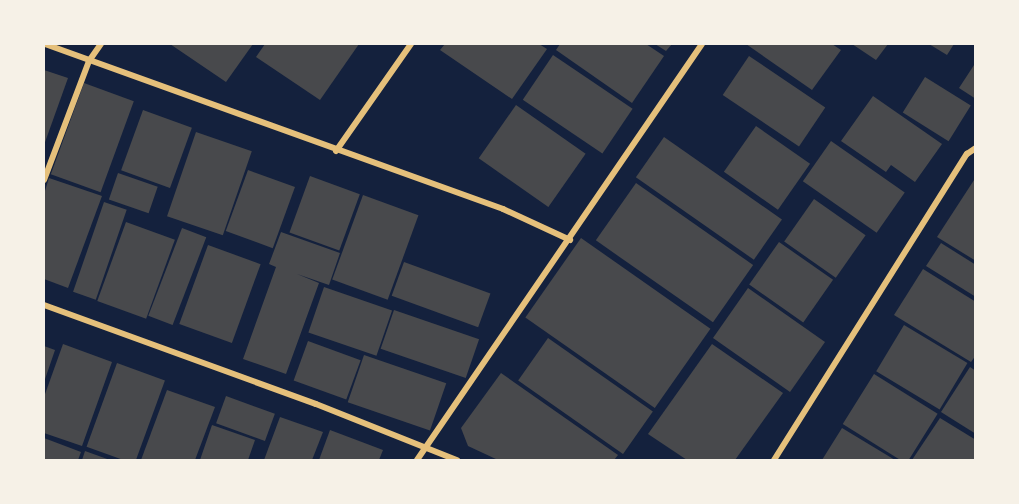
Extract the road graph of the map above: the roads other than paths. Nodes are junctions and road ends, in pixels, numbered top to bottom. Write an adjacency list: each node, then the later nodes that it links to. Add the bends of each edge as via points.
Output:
1 (45, 44): 5 (street)
2 (101, 44): 5 (street)
3 (411, 44): 7 (street)
4 (702, 44): 9 (street)
5 (89, 61): 7 (street); 8 (street)
6 (975, 148): 14 (street, via 967,154)
7 (336, 151): 9 (street, via 502,209)
8 (44, 180)
9 (570, 240): 11 (street)
10 (44, 305): 11 (street)
11 (426, 448): 12 (street); 13 (street)
12 (417, 460)
13 (457, 460)
14 (774, 460)

